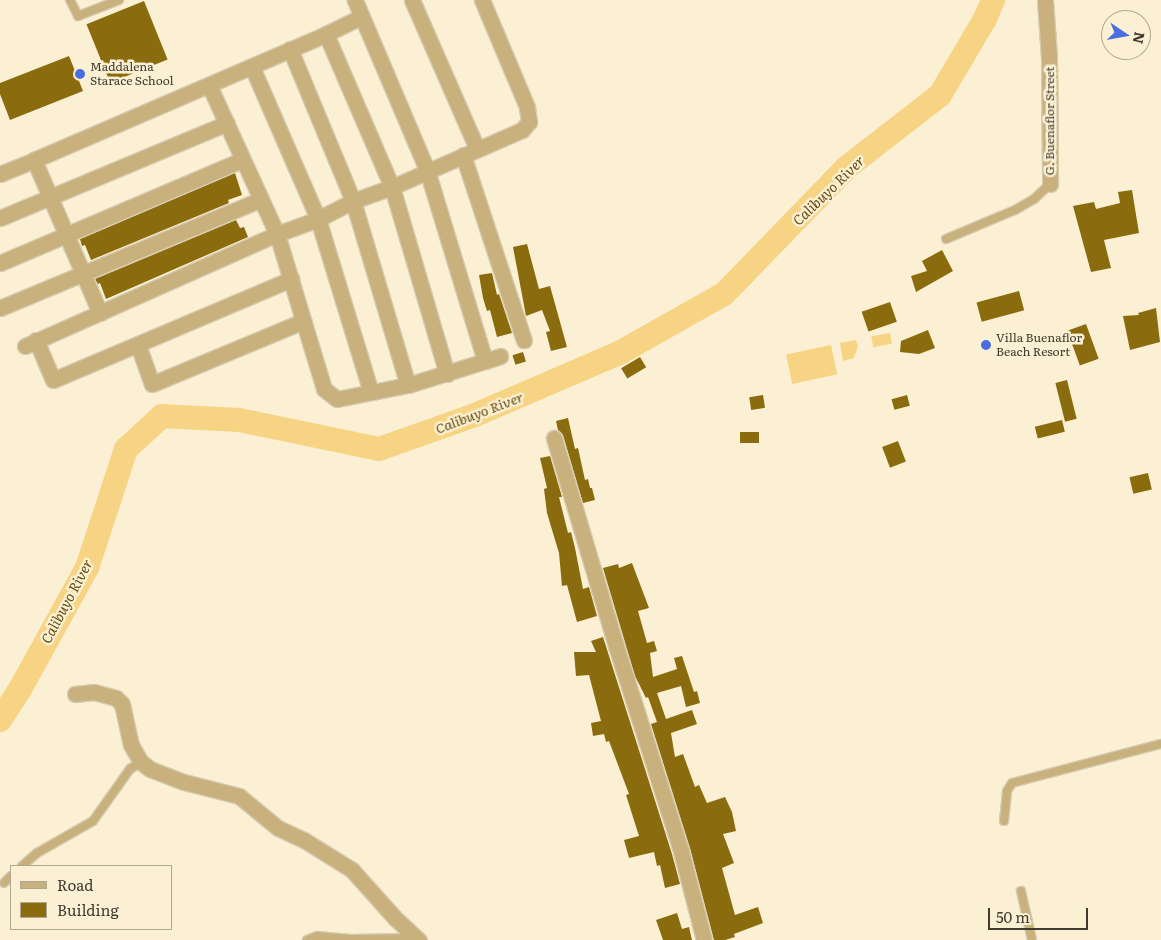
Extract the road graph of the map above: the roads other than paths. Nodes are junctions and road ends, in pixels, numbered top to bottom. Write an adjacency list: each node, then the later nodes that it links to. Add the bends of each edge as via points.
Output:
1 (70, 0): 2 (lane, via 78,16)
2 (119, 0)
3 (355, 0): 7 (street)
4 (412, 0): 13 (street)
5 (482, 0): 13 (street, via 527,107 529,122 522,130)
6 (1046, 0): 18 (street, G. Buenaflor Street)
7 (361, 17): 8 (street); 16 (street)
8 (326, 34): 9 (street); 19 (street)
9 (290, 49): 10 (street); 22 (street)
10 (252, 67): 11 (street); 24 (street)
11 (209, 85): 12 (street); 14 (street)
12 (227, 123): 15 (street); 20 (street)
13 (470, 152): 16 (street); 34 (street)
14 (34, 160): 17 (street); 20 (street)
15 (242, 160): 21 (street); 26 (street)
16 (427, 170): 19 (street); 37 (street)
17 (0, 174)
18 (1050, 184): 27 (lane, G. Buenaflor Street, via 1034,200)
19 (392, 187): 22 (street); 38 (street)
20 (49, 196): 23 (street); 26 (street)
21 (260, 200): 25 (street); 29 (street)
22 (353, 201): 24 (street); 39 (street)
23 (0, 218)
24 (318, 219): 25 (street); 40 (street)
25 (277, 234): 30 (street); 32 (street)
26 (66, 236): 28 (street); 29 (street)
27 (946, 239)
28 (0, 263)
29 (82, 273): 31 (street); 32 (street)
30 (291, 278): 33 (street); 35 (street)
31 (0, 308)
32 (100, 313): 35 (street, via 31,343 53,380)
33 (303, 321): 35 (street, via 152,384); 40 (street, via 324,389 337,399)
34 (524, 340)
35 (138, 345)
36 (500, 356): 37 (street)
37 (485, 361): 38 (street)
38 (447, 374): 39 (street)
39 (408, 385): 40 (street)
40 (371, 392)
41 (554, 438): 52 (street, via 681,851)
42 (75, 694): 44 (street, via 94,692 116,698 122,704 131,745)
43 (1161, 744): 45 (lane, via 1012,784 1007,791)
44 (141, 762): 46 (lane, via 130,769 93,822 37,852); 50 (street, via 150,769 184,782 239,796 278,828 352,870)
45 (1004, 821)
46 (23, 865)
47 (10, 877): 48 (lane)
48 (4, 883)
49 (1021, 891): 53 (lane)
50 (418, 939): 51 (lane, via 317,936)
51 (307, 940)
52 (704, 940)
53 (1032, 940)

